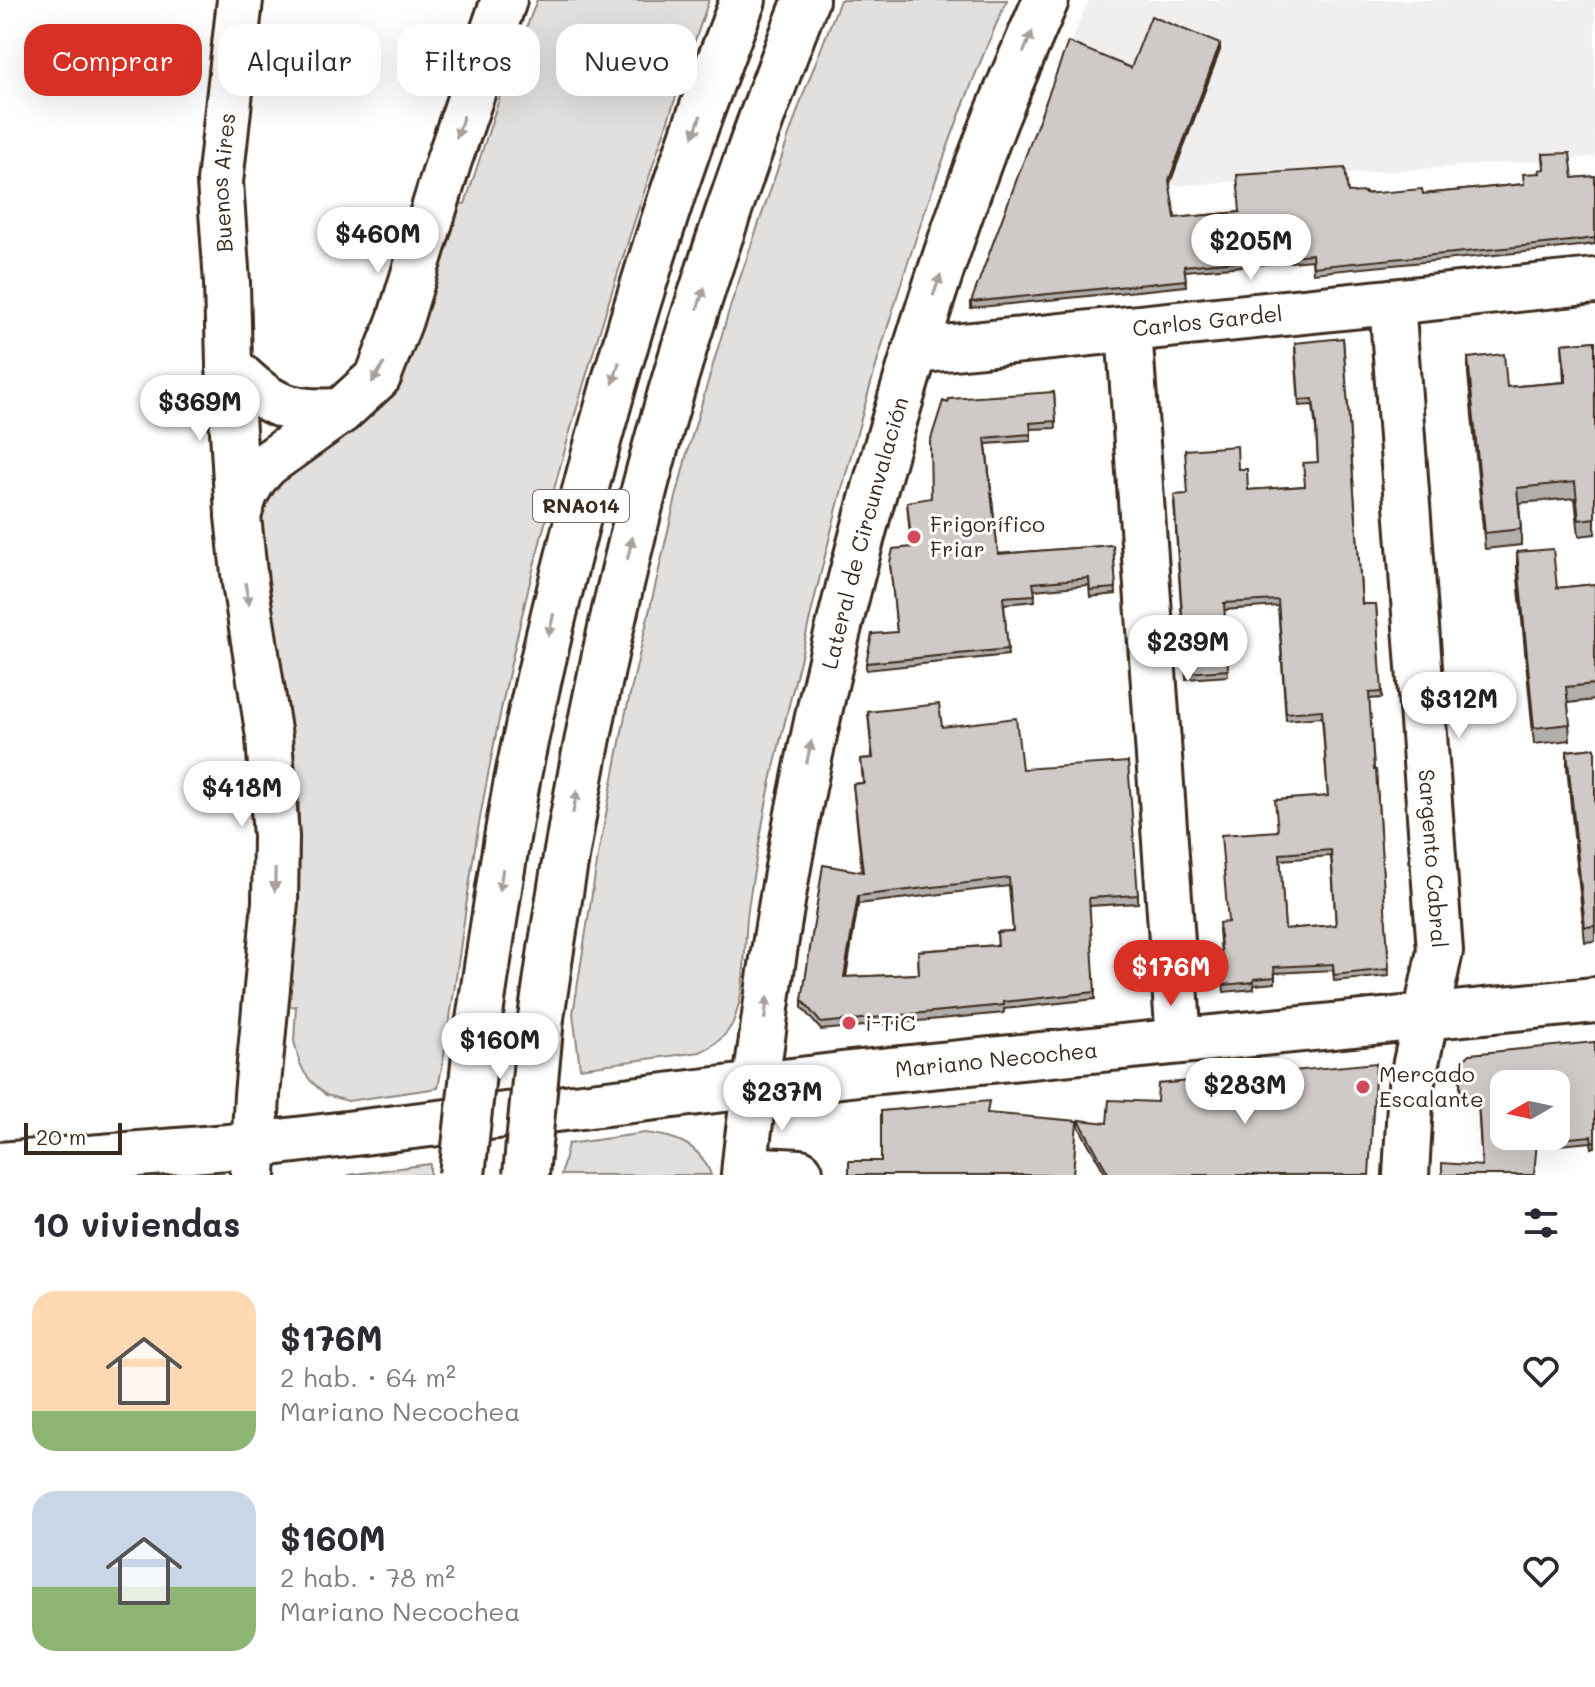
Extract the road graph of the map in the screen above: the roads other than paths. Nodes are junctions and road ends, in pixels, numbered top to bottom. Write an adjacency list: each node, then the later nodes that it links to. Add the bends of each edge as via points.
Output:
1 (240, 0): 10 (main road, Buenos Aires, via 220,182)
2 (504, 0): 11 (main road, one-way to 11, via 385,363 378,377)
3 (741, 0): 20 (main road, RNA014, one-way to 20, bridge, via 652,253 556,601 518,777 478,1027)
4 (806, 0): 21 (main road, RNA014, one-way to 4, bridge, via 557,906 635,528 693,321)
5 (1046, 0): 9 (main road, Lateral de Circunvalación, one-way to 5, via 995,120)
6 (1595, 281): 7 (main road, Carlos Gardel)
7 (1392, 302): 8 (main road, Carlos Gardel); 14 (main road, Sargento Cabral, via 1440,951)
8 (1129, 329): 9 (main road, Carlos Gardel); 15 (main road)
9 (915, 351): 16 (main road, Lateral de Circunvalación, one-way to 9, via 810,748 861,539)
10 (229, 365): 11 (main road, via 251,388 280,406 314,413); 12 (main road, Buenos Aires)
11 (341, 411): 12 (main road, via 267,464 245,494)
12 (238, 516): 17 (main road, Buenos Aires, one-way to 17, via 269,737 276,837)
13 (1595, 1000): 14 (main road, Mariano Necochea)
14 (1427, 1016): 15 (main road, Mariano Necochea); 23 (main road, Sargento Cabral, via 1411,1086)
15 (1179, 1041): 16 (main road, Mariano Necochea)
16 (754, 1085): 17 (main road, Mariano Necochea); 19 (main road, Lateral de Circunvalación)
17 (253, 1160): 18 (main road, Mariano Necochea)
18 (0, 1165)
19 (745, 1172): 22 (main road)
20 (462, 1175)
21 (526, 1175)
22 (800, 1175)
23 (1406, 1175)

